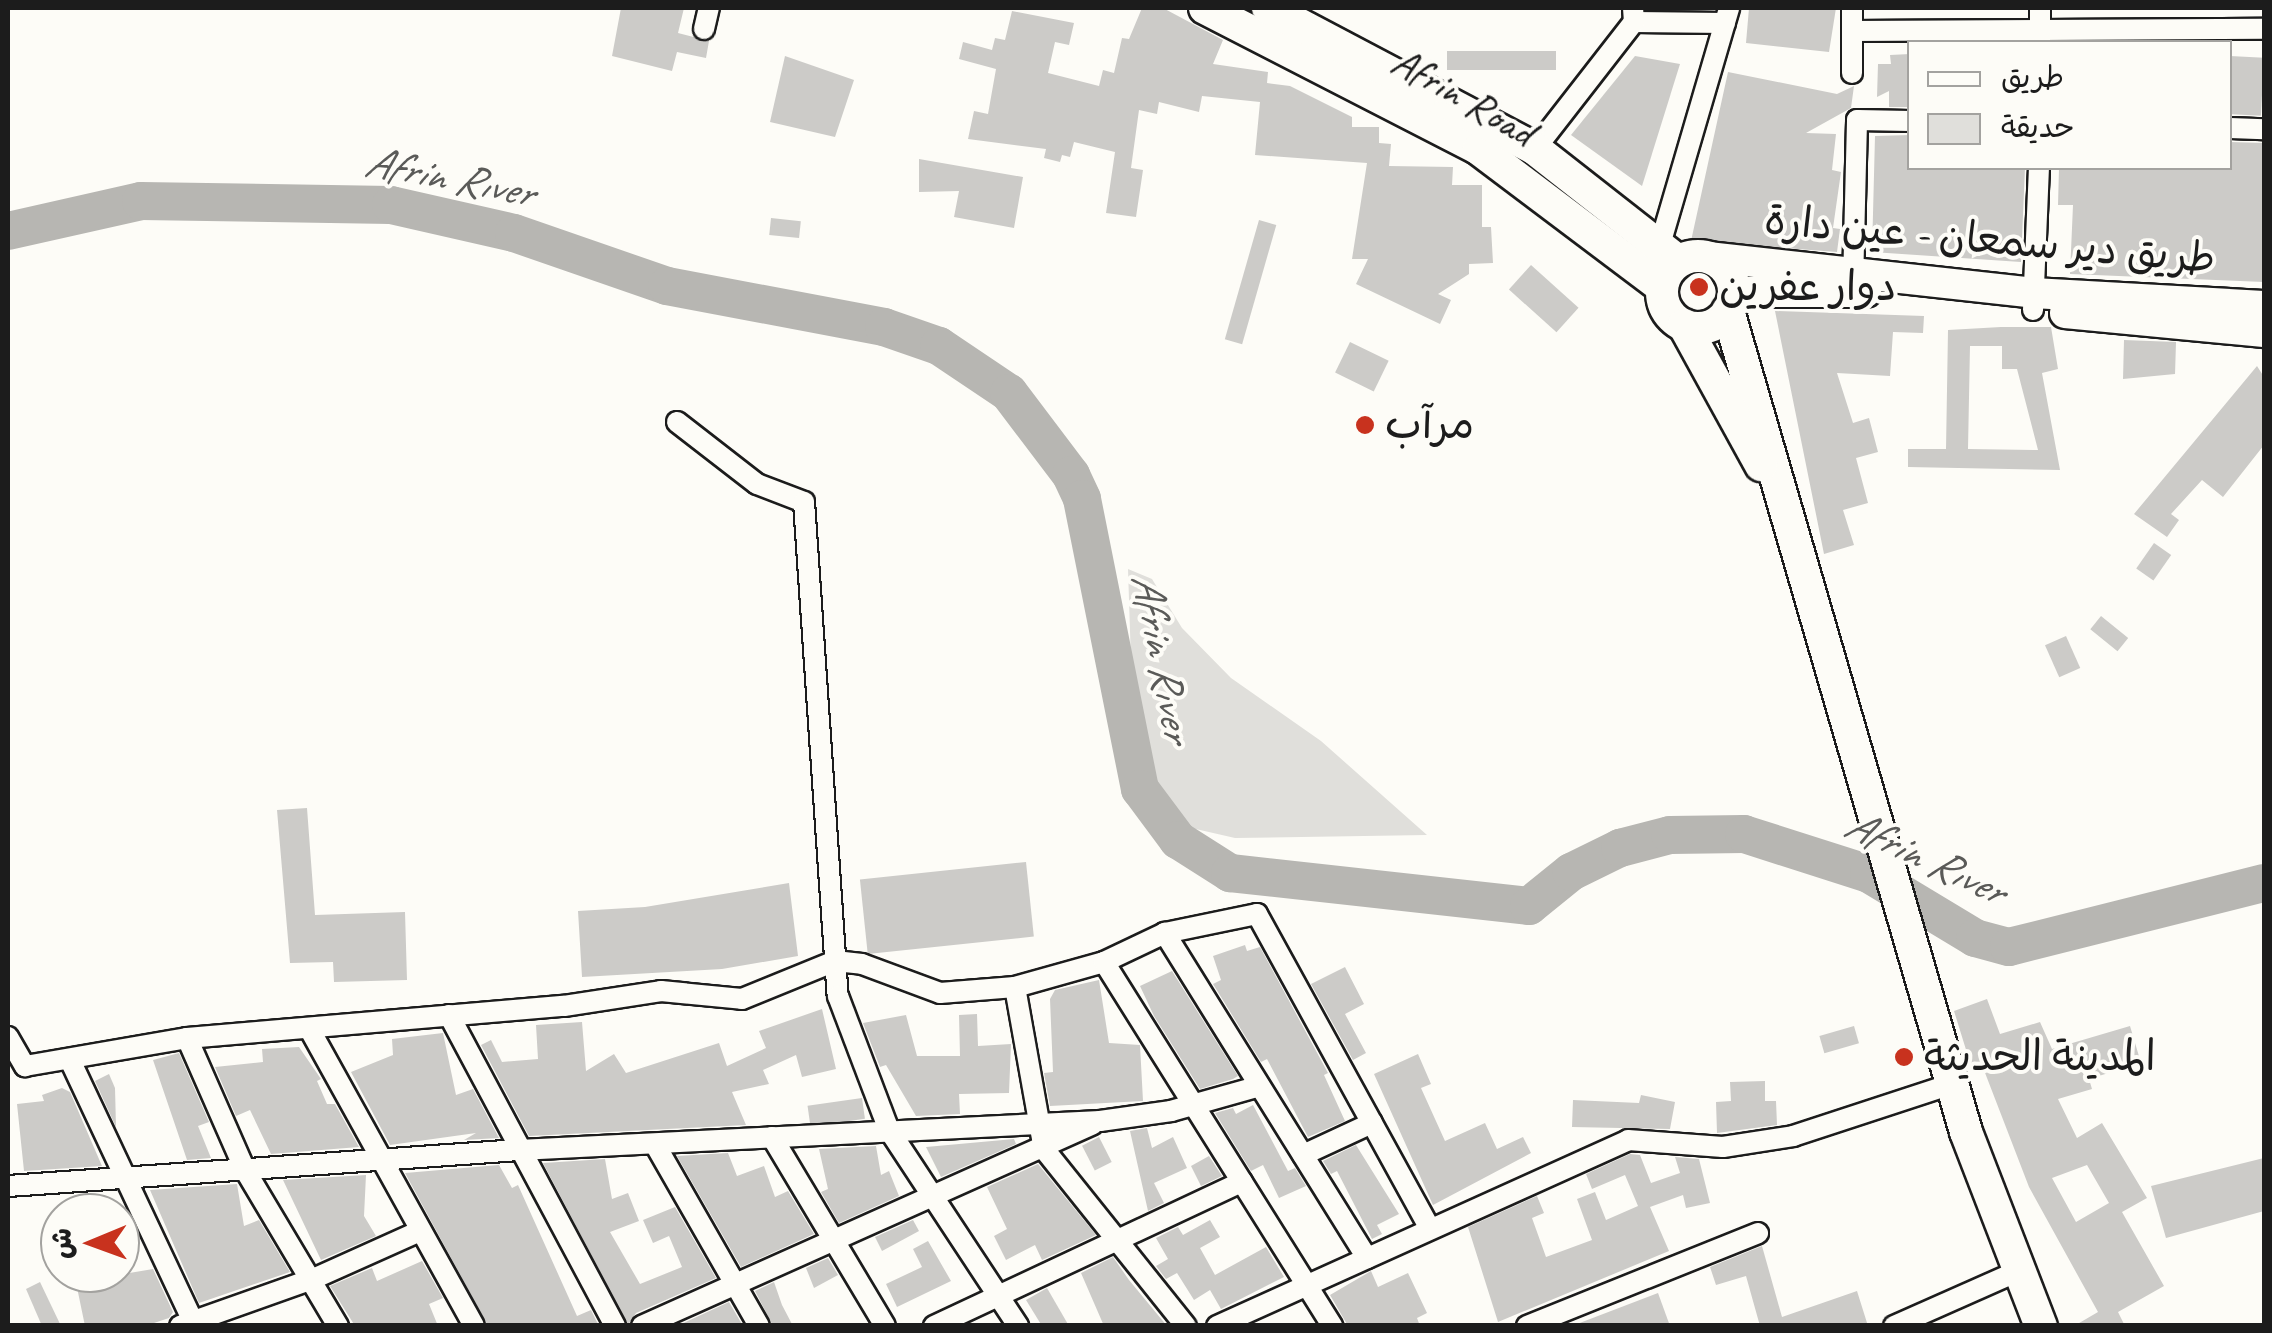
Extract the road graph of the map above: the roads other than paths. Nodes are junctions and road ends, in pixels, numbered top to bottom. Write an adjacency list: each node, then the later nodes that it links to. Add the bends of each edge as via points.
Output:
1 (709, 8): 9 (street)
2 (1205, 8): 18 (main road, Afrin Road, via 1478,149)
3 (1268, 8): 16 (main road, Afrin Road)
4 (1852, 8): 11 (street)
5 (1634, 14): 6 (street); 16 (street)
6 (1727, 15): 18 (street)
7 (2226, 17): 8 (street); 10 (street)
8 (2040, 26): 11 (street)
9 (704, 29)
10 (2264, 29)
11 (1852, 31): 12 (street)
12 (1852, 73)
13 (1907, 120): 19 (street, via 1857,120)
14 (2232, 128): 15 (street)
15 (2264, 129)
16 (1534, 149): 18 (main road, Afrin Road)
17 (2039, 170): 20 (street)
18 (1677, 264): 19 (main road, طريق دير سمعان - عين دارة); 21 (main road, via 1724,267); 23 (main road, via 1666,310)
19 (1853, 281): 20 (main road, طريق دير سمعان - عين دارة); 21 (main road, طريق دير سمعان - عين دارة)
20 (2033, 301): 22 (main road, طريق دير سمعان - عين دارة); 24 (main road, طريق دير سمعان - عين دارة)
21 (1731, 302): 23 (main road, via 1704,328); 26 (main road)
22 (2264, 306)
23 (1684, 326): 26 (main road)
24 (2264, 332)
25 (676, 422): 28 (street, via 757,484 804,502)
26 (1788, 512): 36 (main road)
27 (1165, 934): 29 (street); 37 (street); 41 (street, via 1257,914)
28 (835, 961): 30 (street, via 862,964 940,994); 31 (street, via 742,998 661,991); 42 (street, via 838,996)
29 (1104, 962): 30 (street); 38 (street)
30 (1014, 988): 39 (street)
31 (448, 1015): 32 (street); 46 (street)
32 (310, 1030): 34 (street); 48 (street)
33 (8, 1037): 35 (street, via 26,1066)
34 (186, 1038): 35 (street); 49 (street)
35 (70, 1060): 50 (street)
36 (1952, 1084): 54 (street, via 1776,1139 1723,1147 1628,1140); 60 (main road)
37 (1260, 1086): 38 (street); 47 (street)
38 (1194, 1105): 40 (street); 51 (street)
39 (1036, 1122): 40 (street); 42 (street); 45 (street)
40 (1100, 1122): 45 (street)
41 (1372, 1123): 47 (street); 54 (street)
42 (889, 1130): 43 (street); 53 (street)
43 (772, 1137): 44 (street); 58 (street)
44 (656, 1146): 46 (street); 63 (street)
45 (1044, 1149): 53 (street); 57 (street)
46 (519, 1150): 48 (street); 69 (street)
47 (1303, 1155): 59 (street)
48 (380, 1160): 49 (street); 55 (street)
49 (245, 1170): 50 (street); 61 (street)
50 (123, 1178): 52 (street); 65 (street)
51 (1242, 1182): 57 (street); 62 (street)
52 (8, 1186)
53 (936, 1198): 58 (street); 64 (street)
54 (1430, 1229): 59 (street)
55 (420, 1231): 61 (street); 68 (street)
56 (1758, 1234): 78 (street)
57 (1122, 1242): 64 (street); 75 (street)
58 (834, 1243): 63 (street); 72 (street)
59 (1367, 1258): 62 (street)
60 (2016, 1272): 66 (street); 79 (main road)
61 (313, 1279): 65 (street); 67 (street)
62 (1306, 1284): 76 (street); 77 (street)
63 (734, 1286): 70 (street); 71 (street)
64 (1001, 1297): 73 (street); 74 (street)
65 (189, 1324)
66 (1903, 1324)
67 (338, 1326)
68 (474, 1326)
69 (615, 1326)
70 (642, 1326)
71 (759, 1326)
72 (884, 1326)
73 (934, 1326)
74 (1018, 1326)
75 (1186, 1326)
76 (1217, 1326)
77 (1332, 1326)
78 (1528, 1326)
79 (2041, 1326)

